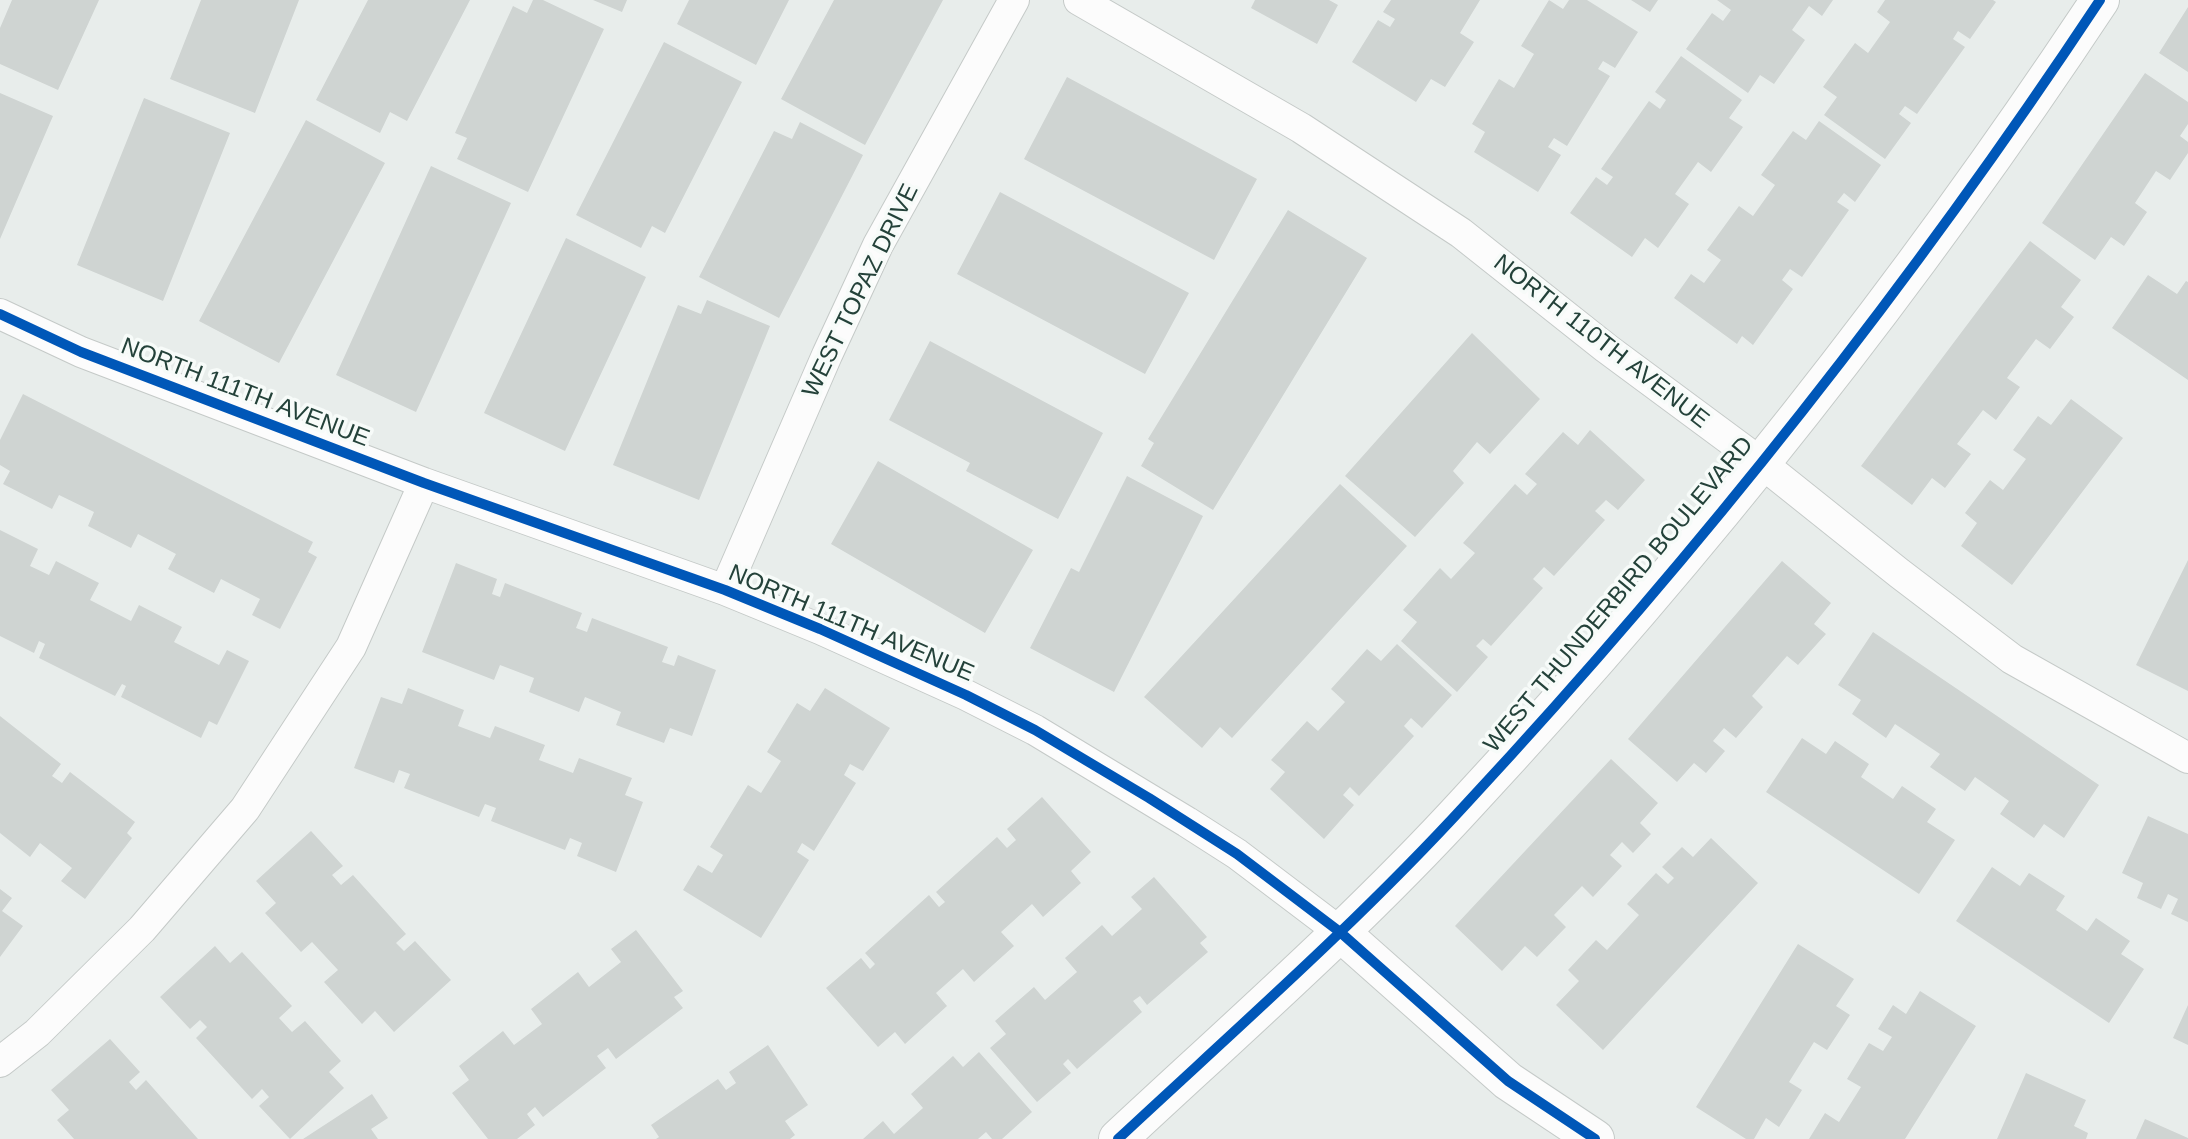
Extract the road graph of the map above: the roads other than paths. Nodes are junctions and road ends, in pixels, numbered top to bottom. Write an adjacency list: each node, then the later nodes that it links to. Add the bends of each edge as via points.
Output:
1 (1014, 0): 7 (street, WEST TOPAZ DRIVE, via 878,245)
2 (1079, 0): 5 (street, NORTH 110TH AVENUE, via 1301,128 1461,233)
3 (2100, 0): 5 (street, WEST THUNDERBIRD BOULEVARD, via 1942,226)
4 (0, 314): 6 (street, NORTH 111TH AVENUE, via 81,352)
5 (1760, 462): 8 (street, NORTH 110TH AVENUE, via 2012,659); 9 (street, WEST THUNDERBIRD BOULEVARD, via 1701,538 1466,805)
6 (424, 483): 7 (street, NORTH 111TH AVENUE); 10 (street, via 351,647 245,809 142,929 37,1033)
7 (725, 590): 9 (street, NORTH 111TH AVENUE, via 952,688 1035,730 1237,854)
8 (2188, 758)
9 (1340, 932): 11 (street, WEST THUNDERBIRD BOULEVARD); 12 (street, NORTH 111TH AVENUE, via 1508,1081)
10 (0, 1062)
11 (1126, 1131)
12 (1595, 1139)

